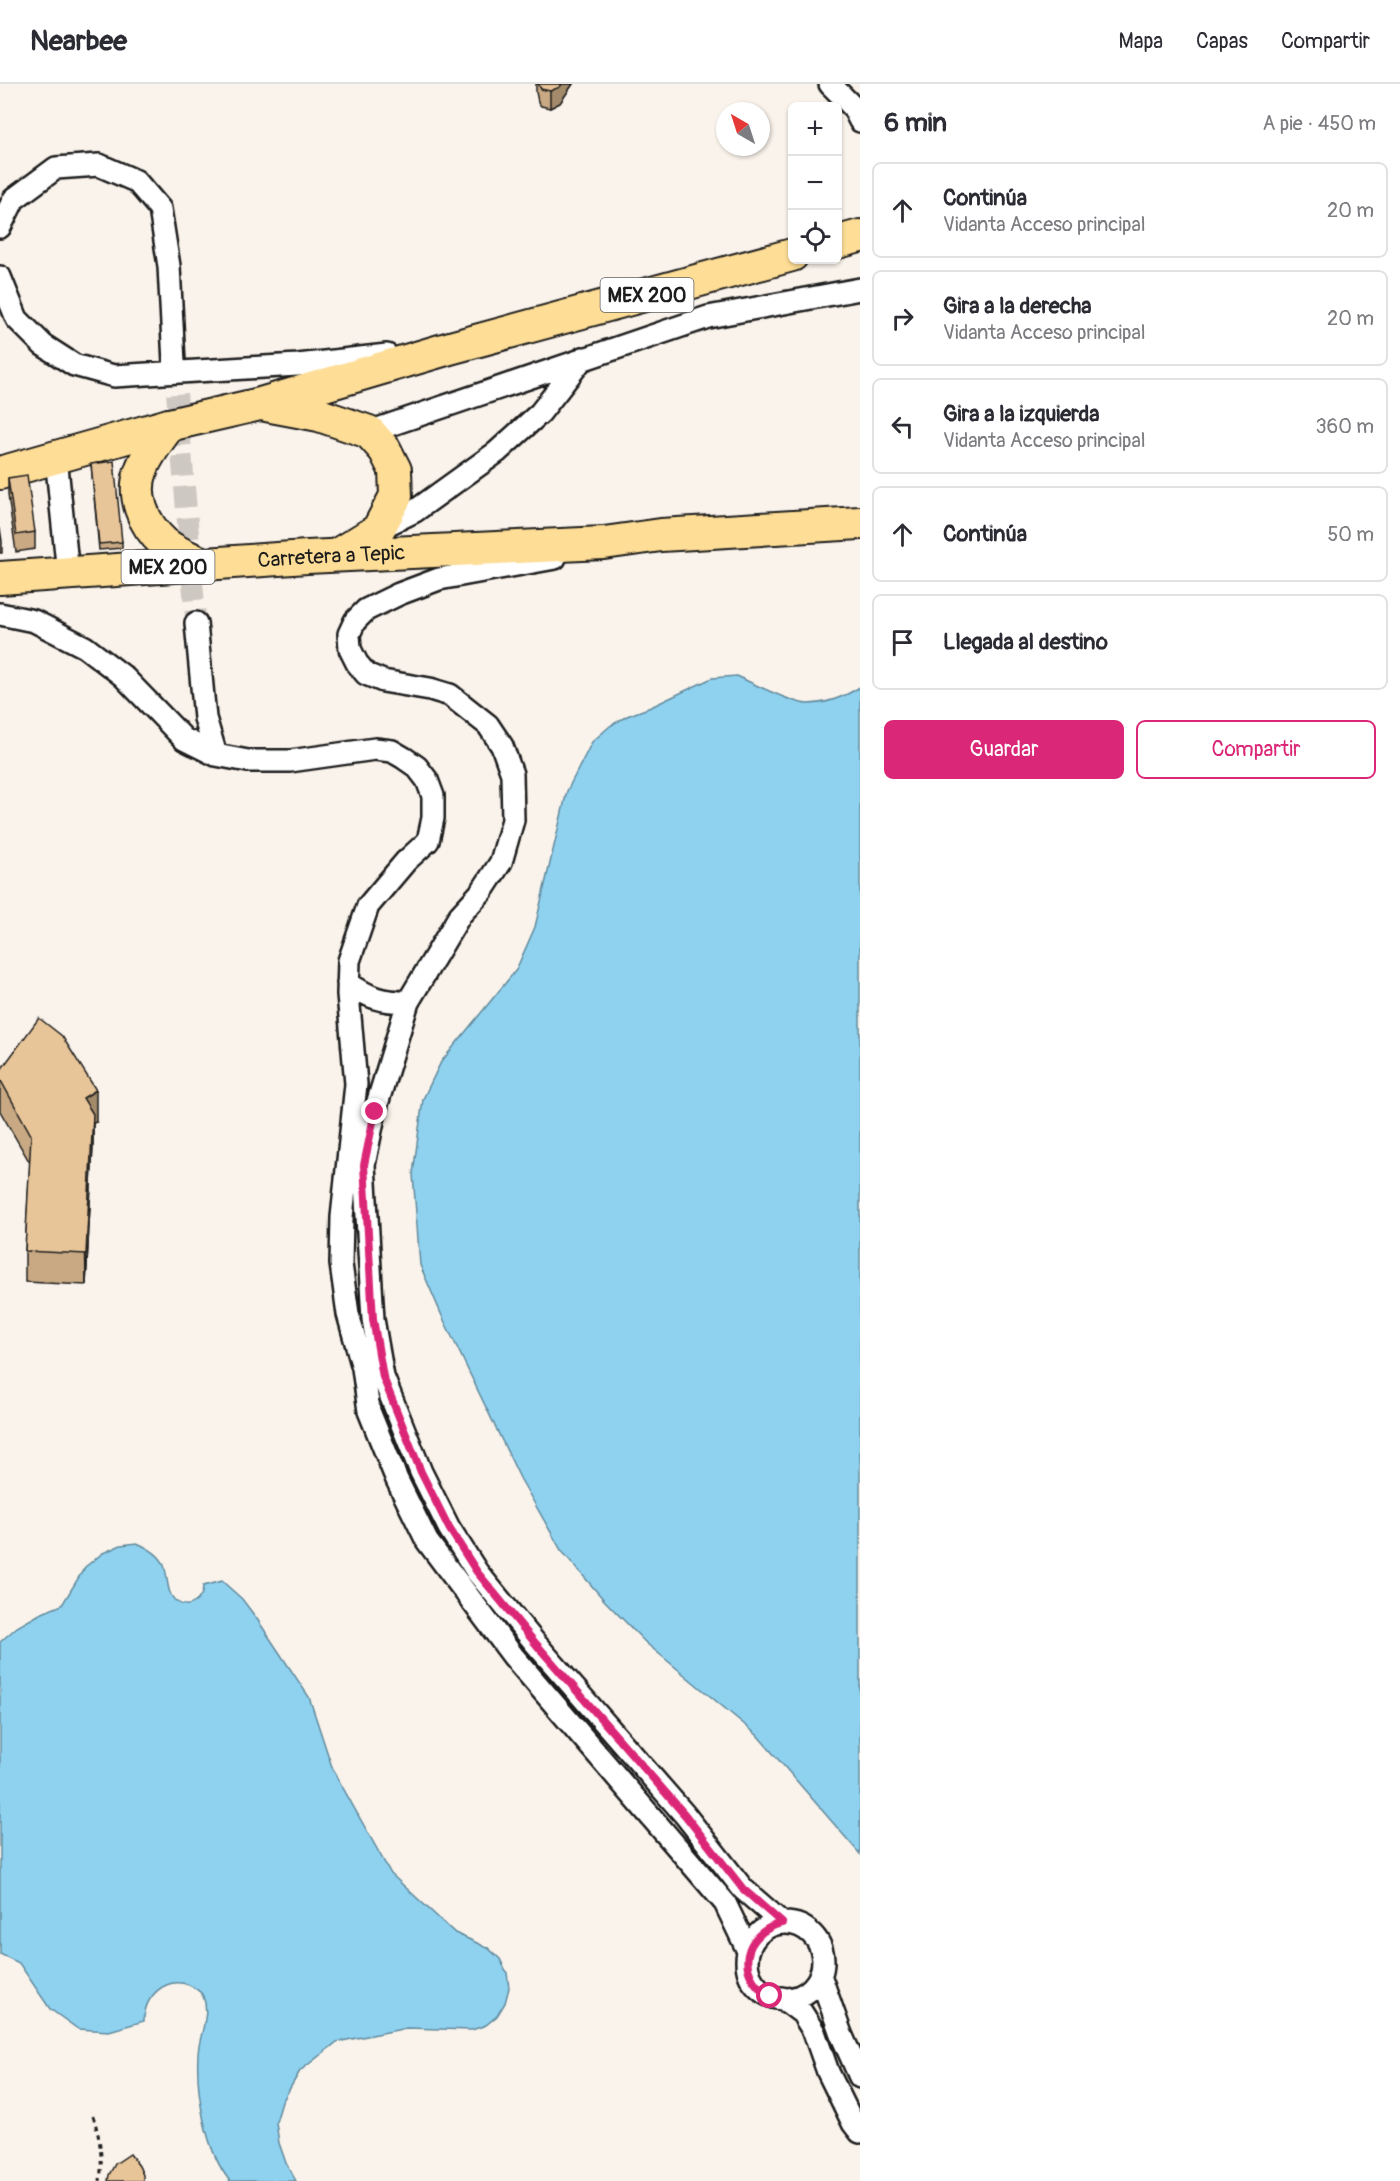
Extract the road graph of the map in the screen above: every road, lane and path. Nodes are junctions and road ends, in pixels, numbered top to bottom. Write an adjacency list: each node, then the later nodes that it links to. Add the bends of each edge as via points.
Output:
1 (830, 84): 2 (street, via 853,107)
2 (860, 121)
3 (0, 227): 11 (street, via 14,199 56,168 99,165 136,181 160,209 169,266)
4 (860, 236): 5 (highway)
5 (842, 241)
6 (788, 256): 9 (highway, MEX 200)
7 (0, 277): 9 (street, via 17,319 43,345 74,365 114,375 298,365)
8 (860, 289): 10 (street, via 708,317)
9 (450, 348): 12 (highway, MEX 200)
10 (583, 358): 14 (street); 19 (street, via 540,413 497,452 415,511)
11 (174, 363)
12 (260, 404): 13 (highway, MEX 200); 14 (highway, via 319,415)
13 (155, 428): 15 (highway); 16 (highway, MEX 200); 22 (highway, via 136,496 144,519 164,542)
14 (369, 432): 19 (highway, via 386,450 395,470 396,496)
15 (0, 449)
16 (56, 457): 17 (highway, MEX 200); 23 (street)
17 (0, 473)
18 (860, 523): 20 (highway, Carretera a Tepic / MEX 200, via 661,535)
19 (378, 530): 21 (highway)
20 (604, 543): 21 (highway, Carretera a Tepic / MEX 200); 29 (street, via 570,555 440,579 366,610 349,634 351,649 366,674 450,695 488,724 502,746 512,774 513,820 501,861 482,891 460,915)
21 (336, 556): 22 (highway, Carretera a Tepic / MEX 200)
22 (205, 565): 23 (highway, Carretera a Tepic / MEX 200)
23 (68, 574): 24 (highway, Carretera a Tepic / MEX 200)
24 (0, 578)
25 (0, 614): 27 (street, via 34,621 85,647 123,676 184,740)
26 (196, 623): 27 (street, via 205,718)
27 (216, 756): 28 (street, via 290,761 375,749 392,751 404,758 427,780 433,796 428,841 368,906 349,962)
28 (348, 983): 29 (street, via 367,996 386,1002); 31 (street, via 356,1084 341,1264 369,1411 397,1480 427,1541 513,1656 724,1904)
29 (408, 1002): 30 (street, via 375,1112 364,1165 373,1319 383,1377 421,1472 477,1572 685,1815 743,1889)
30 (782, 1923): 31 (street, via 759,1933); 32 (street, via 801,1927 816,1938 822,1950)
31 (748, 1951): 33 (street, via 752,1980 760,1990)
32 (820, 1975): 33 (street, via 804,1993); 34 (street)
33 (782, 1998): 36 (street, via 802,2013 814,2032 828,2072)
34 (860, 2077)
35 (93, 2116): 37 (path, via 102,2161)
36 (860, 2132)
37 (100, 2181)

